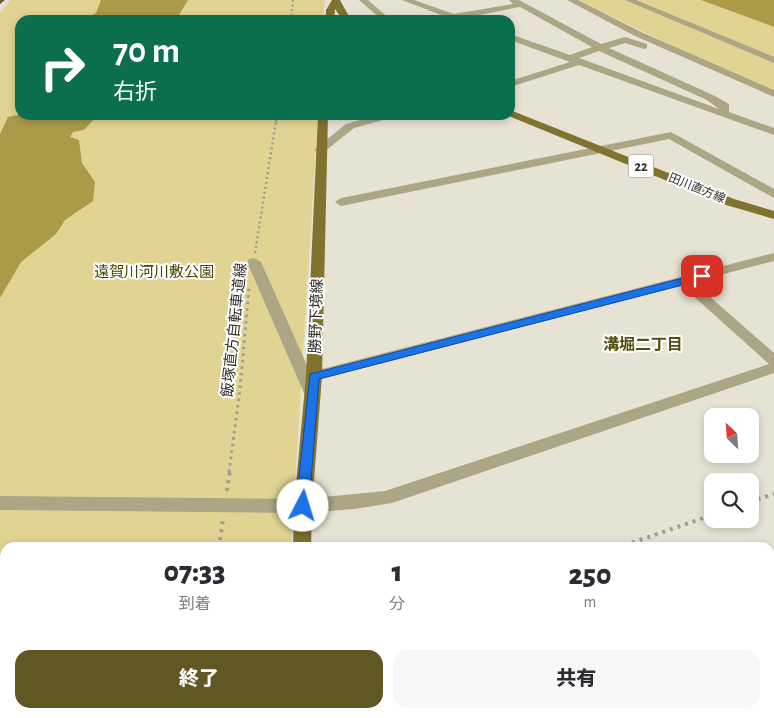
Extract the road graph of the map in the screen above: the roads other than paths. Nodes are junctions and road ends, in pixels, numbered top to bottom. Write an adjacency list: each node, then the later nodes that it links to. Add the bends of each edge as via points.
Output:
1 (363, 0): 11 (street)
2 (406, 0): 8 (street)
3 (572, 0): 16 (street)
4 (629, 0): 18 (street)
5 (336, 1): 9 (main road); 10 (main road)
6 (439, 2): 8 (street)
7 (516, 2): 13 (street); 15 (street)
8 (428, 8): 12 (street)
9 (330, 15)
10 (344, 15)
11 (381, 15)
12 (449, 15)
13 (469, 15)
14 (515, 39): 17 (street)
15 (599, 47): 16 (street, via 625,40); 17 (street); 21 (street, via 712,98 725,106)
16 (685, 56): 20 (street)
17 (574, 60): 19 (street, via 554,72); 21 (street)
18 (774, 60)
19 (515, 83)
20 (774, 94)
21 (723, 114): 25 (street)
22 (515, 115): 26 (main road, 田川直方線 / 22)
23 (323, 120): 27 (main road, 勝野下境線)
24 (372, 120): 27 (street, via 350,126)
25 (774, 132)
26 (598, 149): 28 (street, via 670,135); 29 (street); 30 (main road, 田川直方線 / 22, via 730,202)
27 (320, 150): 36 (main road, 勝野下境線)
28 (774, 194)
29 (341, 202)
30 (774, 215)
31 (774, 258): 33 (street)
32 (254, 262): 37 (street)
33 (684, 281): 34 (street); 36 (street)
34 (774, 361)
35 (774, 368): 39 (street, via 394,495)
36 (314, 376): 37 (main road, 勝野下境線)
37 (312, 394): 39 (main road, 勝野下境線)
38 (0, 503): 39 (street)
39 (303, 506): 40 (main road, 勝野下境線)
40 (302, 542)

